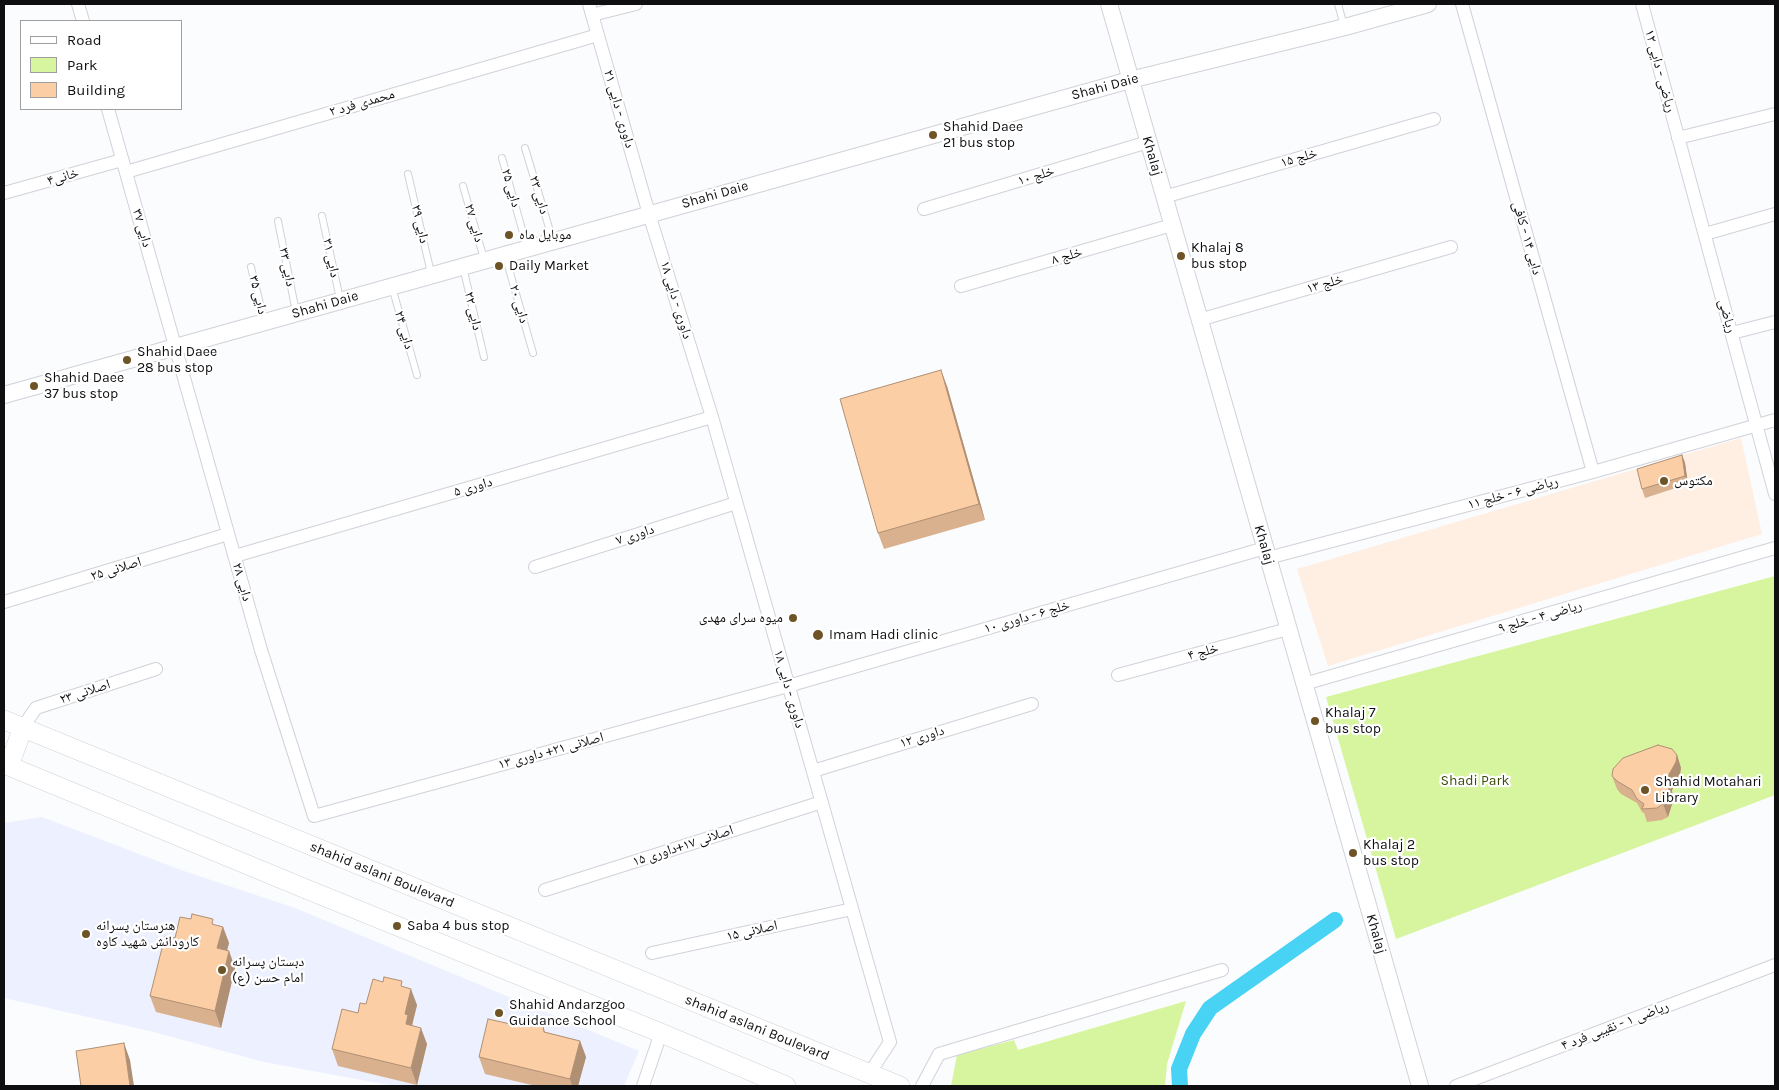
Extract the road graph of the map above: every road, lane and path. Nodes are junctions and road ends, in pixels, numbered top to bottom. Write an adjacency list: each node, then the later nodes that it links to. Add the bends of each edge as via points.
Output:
1 (78, 4): 9 (street)
2 (636, 4): 8 (street)
3 (1109, 4): 12 (street, Khalaj)
4 (1338, 4): 10 (lane)
5 (1462, 4): 56 (street, دایی ۱۴ - کافی)
6 (1642, 4): 16 (street, ریاضی - دایی ۱۲)
7 (1418, 5): 10 (street, Shahi Daie)
8 (591, 10): 11 (street, داوری - دایی ۲۱)
9 (83, 20)
10 (1345, 27): 12 (street, Shahi Daie)
11 (598, 35): 20 (street, محمدی فرد ۲); 26 (street, داوری - دایی ۲۱)
12 (1130, 80): 17 (street, Khalaj); 26 (street, Shahi Daie)
13 (108, 110): 20 (street, دایی ۳۷)
14 (1775, 114): 16 (street)
15 (1434, 119): 24 (street, خلج ۱۵)
16 (1678, 138): 31 (street, ریاضی)
17 (1148, 142): 24 (street, Khalaj); 25 (street, خلج ۱۰)
18 (525, 148): 32 (lane, دایی ۲۳)
19 (502, 158): 34 (lane, دایی ۲۵)
20 (124, 166): 23 (street, خانی۴); 48 (street, دایی ۳۷)
21 (408, 174): 39 (lane, دایی ۲۹)
22 (463, 186): 36 (lane, دایی ۲۷)
23 (4, 193)
24 (1164, 197): 30 (street, Khalaj)
25 (924, 209)
26 (649, 214): 32 (street, Shahi Daie); 53 (street, داوری - دایی ۱۸)
27 (1775, 214): 31 (street)
28 (322, 216): 42 (lane, دایی ۳۱)
29 (278, 221): 43 (lane, دایی ۳۳)
30 (1172, 225): 41 (street, خلج ۸); 44 (street, Khalaj)
31 (1704, 234): 47 (street, ریاضی)
32 (552, 241): 34 (street, Shahi Daie)
33 (1451, 247): 44 (street, خلج ۱۳)
34 (528, 248): 35 (street, Shahi Daie)
35 (505, 254): 36 (street, Shahi Daie); 49 (lane, دایی ۲۰)
36 (484, 260): 37 (street, Shahi Daie)
37 (462, 266): 39 (street, Shahi Daie); 50 (lane, دایی ۲۲)
38 (251, 268): 45 (lane, دایی ۳۵)
39 (432, 275): 40 (street, Shahi Daie)
40 (391, 286): 42 (street, Shahi Daie); 51 (lane, دایی ۲۴)
41 (961, 286)
42 (340, 300): 43 (street, Shahi Daie)
43 (296, 313): 45 (street, Shahi Daie)
44 (1200, 320): 61 (street, Khalaj)
45 (264, 322): 48 (street, Shahi Daie)
46 (1775, 322): 47 (street)
47 (1732, 334): 55 (street, ریاضی)
48 (175, 347): 52 (street, Shahi Daie); 59 (street, دایی ۲۸)
49 (533, 354)
50 (484, 356)
51 (417, 375)
52 (4, 395)
53 (712, 417): 58 (street, داوری - دایی ۱۸); 62 (street, داوری ۵)
54 (1775, 420): 55 (street, ریاضی ۶ - خلج ۱۱)
55 (1756, 424): 56 (street, ریاضی ۶ - خلج ۱۱); 57 (street, ریاضی)
56 (1593, 472): 61 (street, ریاضی ۶ - خلج ۱۱)
57 (1775, 494)
58 (736, 503): 63 (street, داوری ۷); 69 (street, داوری - دایی ۱۸)
59 (228, 534): 62 (street, دایی ۲۸); 64 (street, اصلانی ۲۵)
60 (1775, 548): 68 (street, ریاضی ۴ - خلج ۹)
61 (1266, 553): 65 (street, Khalaj); 69 (street, خلج ۶ - داوری ۱۰)
62 (235, 556): 76 (street, دایی ۲۸)
63 (535, 567)
64 (4, 602)
65 (1288, 629): 67 (street, خلج ۴); 68 (street, Khalaj)
66 (156, 669): 72 (street, اصلانی ۲۳, via 36,708)
67 (1118, 675)
68 (1304, 684): 88 (street, Khalaj)
69 (788, 686): 74 (street, داوری - دایی ۱۸); 76 (street, اصلانی ۲۱+ داوری ۱۳)
70 (1032, 704): 74 (street, داوری ۱۲)
71 (4, 720): 72 (main road, shahid aslani Boulevard)
72 (23, 728): 73 (main road); 83 (main road, shahid aslani Boulevard)
73 (6, 765): 82 (main road)
74 (812, 771): 75 (street, داوری - دایی ۱۸)
75 (822, 802): 77 (street, اصلانی ۱۷+داوری ۱۵); 78 (street, داوری - دایی ۱۸)
76 (314, 816)
77 (545, 890)
78 (852, 909): 79 (street, اصلانی ۱۵); 83 (street, داوری - دایی ۱۸, via 890,1042)
79 (652, 953)
80 (1775, 965): 89 (street, ریاضی ۱ - نقیبی فرد ۴)
81 (1222, 970): 87 (street, via 939,1054)
82 (661, 1033): 84 (street); 85 (main road)
83 (869, 1074): 86 (main road, shahid aslani Boulevard)
84 (643, 1086)
85 (786, 1086)
86 (900, 1086)
87 (922, 1086)
88 (1420, 1086)
89 (1456, 1086)

